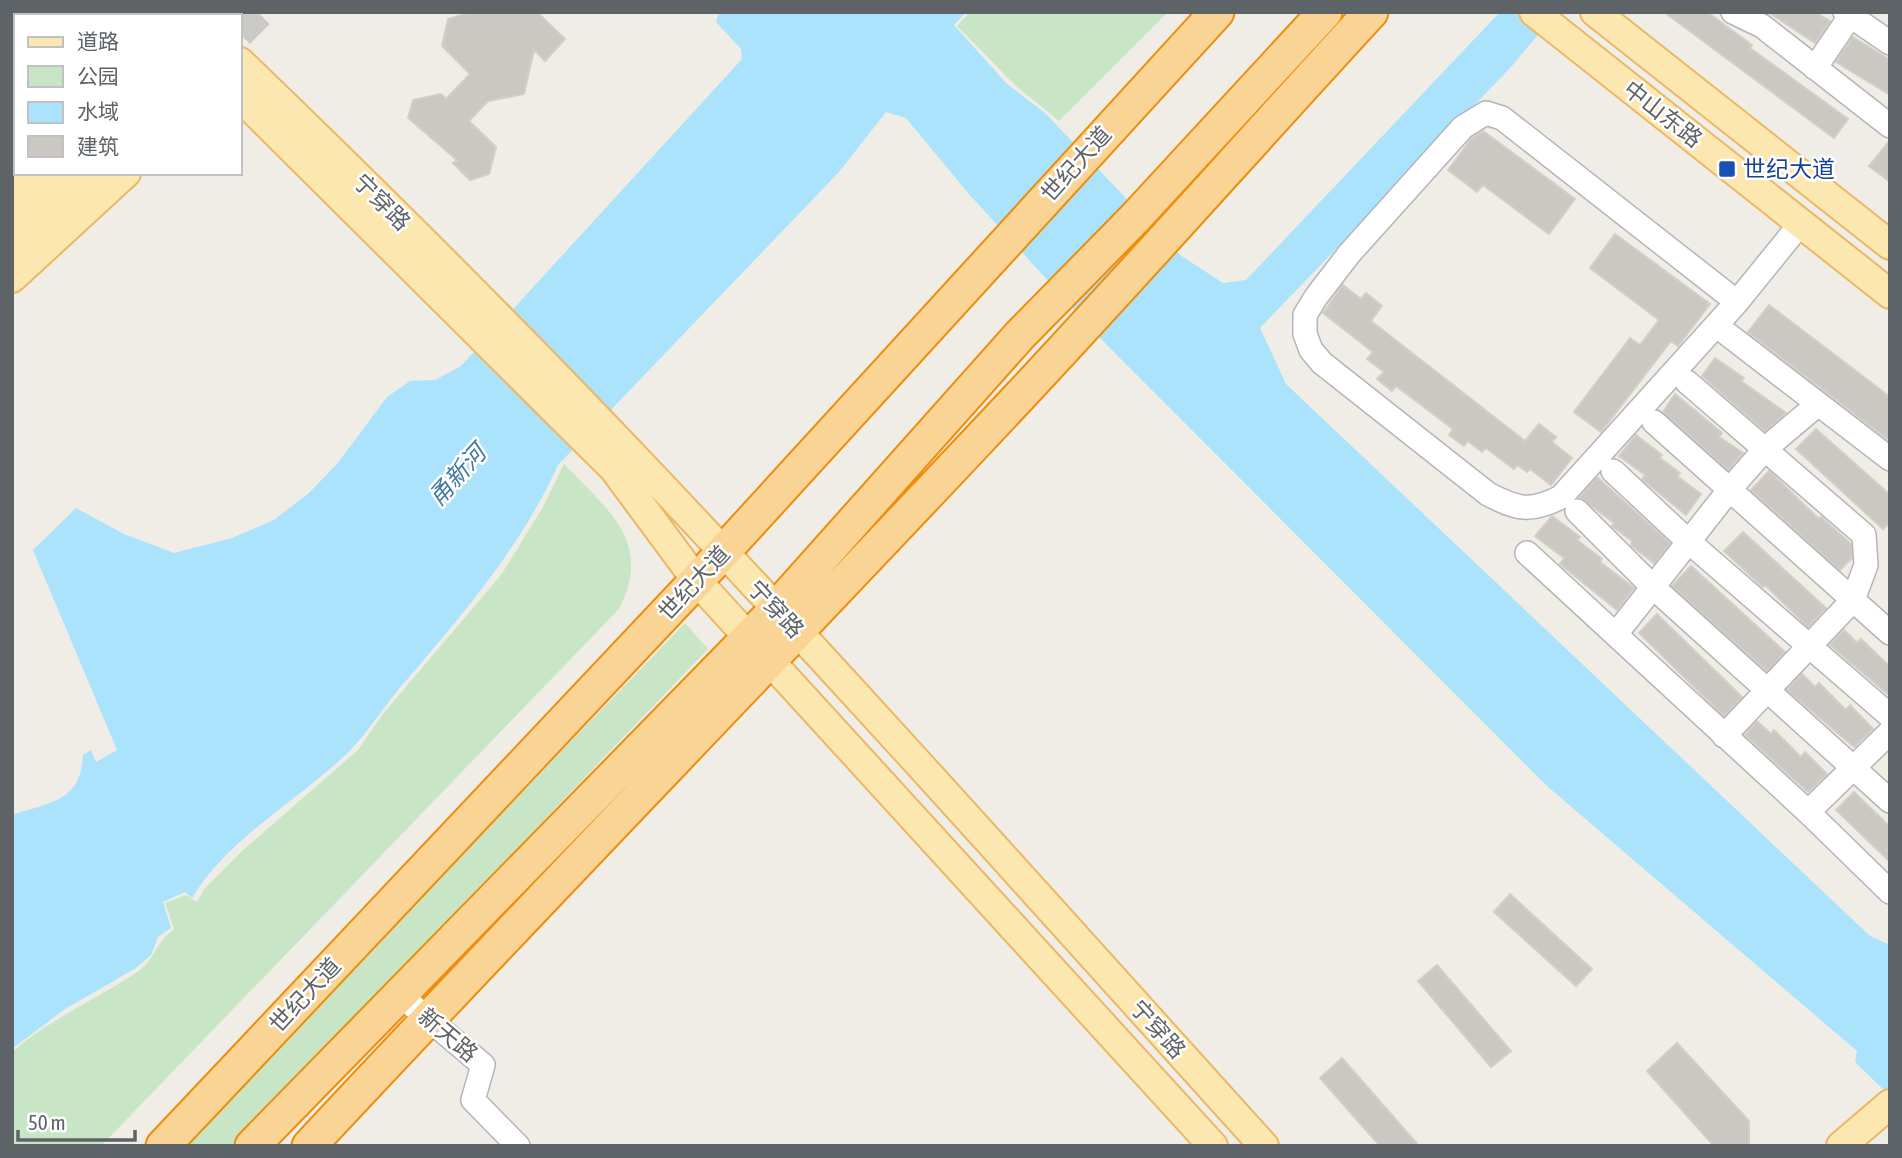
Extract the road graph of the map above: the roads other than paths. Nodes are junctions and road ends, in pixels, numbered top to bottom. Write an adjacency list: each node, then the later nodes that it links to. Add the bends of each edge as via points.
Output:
1 (1217, 12): 37 (highway, 世纪大道)
2 (1325, 12): 42 (highway, via 1020,335)
3 (1371, 12): 42 (highway, via 1060,351)
4 (1534, 12): 19 (main road, 中山东路)
5 (1595, 12): 20 (main road, 中山东路)
6 (1733, 12): 10 (street, via 1762,26)
7 (1849, 14): 8 (street); 10 (street)
8 (1890, 43)
9 (242, 66): 23 (main road, 宁穿路)
10 (1815, 68): 12 (street)
11 (242, 99): 23 (main road, 宁穿路)
12 (1890, 126)
13 (33, 175): 17 (main road)
14 (64, 175): 18 (main road)
15 (92, 175): 21 (main road)
16 (124, 175): 22 (main road)
17 (12, 195)
18 (12, 222)
19 (1801, 223): 24 (main road, 中山东路); 25 (street)
20 (1890, 245)
21 (12, 252)
22 (12, 278)
23 (453, 290): 32 (main road, 宁穿路)
24 (1890, 294)
25 (1737, 302): 25 (street, via 1502,118 1486,113 1463,127 1349,254 1305,315 1305,334 1322,363 1488,494 1525,509 1561,497)
26 (1726, 333): 28 (street)
27 (1687, 382): 30 (street)
28 (1817, 405): 30 (street); 31 (street)
29 (1654, 422): 34 (street)
30 (1766, 448): 34 (street); 41 (street, via 1864,535 1866,565)
31 (1890, 459)
32 (625, 464): 37 (main road, 宁穿路); 39 (main road)
33 (1613, 471): 36 (street)
34 (1730, 489): 36 (street); 41 (street)
35 (1577, 511): 40 (street)
36 (1688, 541): 40 (street); 45 (street)
37 (723, 552): 39 (highway, 世纪大道); 42 (main road, 宁穿路)
38 (1527, 553): 44 (street)
39 (697, 581): 46 (main road); 58 (highway, 世纪大道)
40 (1654, 588): 44 (street); 47 (street)
41 (1853, 600): 43 (street); 45 (street)
42 (786, 619): 46 (highway); 63 (main road, 宁穿路)
43 (1890, 633)
44 (1616, 634): 50 (street)
45 (1810, 645): 47 (street); 48 (street)
46 (758, 649): 55 (highway); 56 (highway, via 623,817); 62 (main road)
47 (1768, 689): 50 (street); 51 (street)
48 (1890, 716)
49 (1890, 732): 51 (street)
50 (1724, 736): 53 (street)
51 (1856, 768): 52 (street); 53 (street)
52 (1890, 800)
53 (1808, 812): 54 (street)
54 (1890, 892)
55 (400, 995): 56 (street, 新天路); 59 (highway)
56 (428, 1018): 60 (highway); 61 (street, 新天路, via 483,1065 473,1100)
57 (1882, 1111): 64 (main road)
58 (163, 1146)
59 (252, 1146)
60 (309, 1146)
61 (518, 1146)
62 (1213, 1146)
63 (1264, 1146)
64 (1841, 1146)

